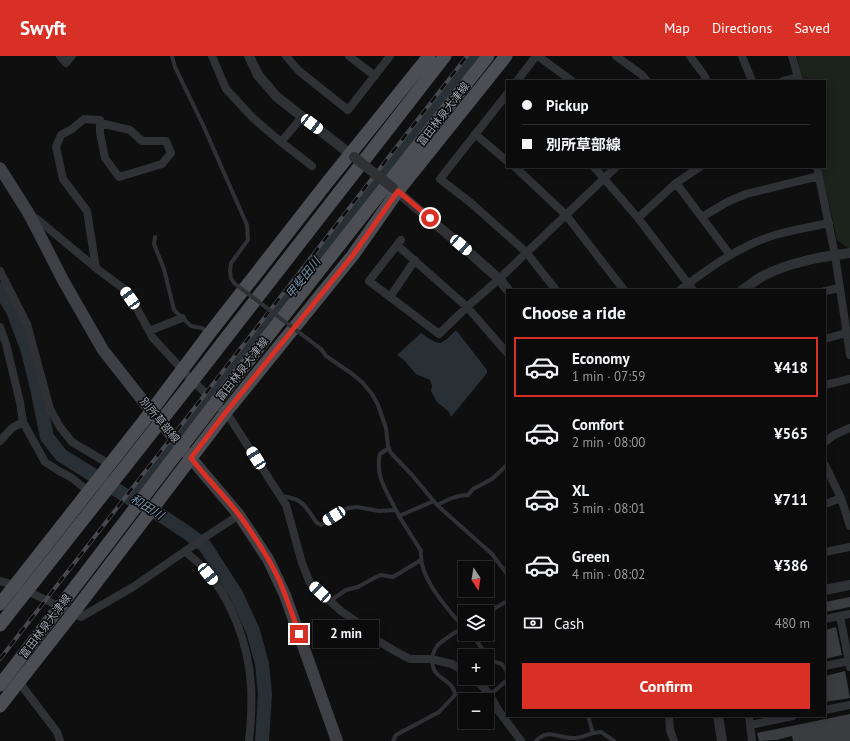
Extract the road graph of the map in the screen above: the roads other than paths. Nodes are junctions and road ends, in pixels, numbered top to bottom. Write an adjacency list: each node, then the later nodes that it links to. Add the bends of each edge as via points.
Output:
1 (60, 56): 2 (street, via 66,63)
2 (72, 56)
3 (172, 56): 83 (lane, bridge, via 247,225 248,240 231,263 231,278 234,283 362,382 378,405 386,428)
4 (212, 56): 29 (street, via 226,89 253,118)
5 (249, 56): 26 (street, via 258,75 277,97)
6 (286, 56): 18 (street, via 299,71 348,110)
7 (349, 56): 18 (street)
8 (390, 56): 18 (street)
9 (429, 56): 30 (main road)
10 (444, 56): 74 (main road)
11 (488, 56): 77 (main road, 富田林泉大津線)
12 (506, 56): 42 (main road)
13 (537, 56): 20 (street); 21 (street)
14 (616, 56): 22 (street)
15 (690, 56): 23 (street)
16 (742, 56): 24 (street)
17 (792, 56): 19 (street)
18 (375, 76)
19 (798, 79)
20 (518, 80)
21 (571, 80)
22 (647, 80)
23 (706, 80)
24 (752, 80)
25 (506, 95): 28 (street)
26 (302, 117): 29 (street); 30 (street)
27 (100, 123): 27 (street, via 130,130 142,141 166,141 171,153 162,164 119,177 105,158); 54 (street, via 100,120 84,119 61,135 56,147 63,179 87,211)
28 (475, 134): 31 (street); 49 (street, via 440,179)
29 (281, 142): 32 (street)
30 (352, 155): 42 (street, bridge); 70 (main road)
31 (506, 160)
32 (312, 166)
33 (0, 168): 43 (main road, 別所草部線)
34 (516, 168): 44 (street)
35 (595, 168): 40 (street)
36 (615, 168): 40 (street)
37 (698, 168): 41 (street)
38 (817, 168): 39 (street)
39 (819, 176): 45 (street, via 746,194); 47 (street)
40 (605, 178): 44 (street); 46 (street)
41 (676, 183): 45 (street); 46 (street)
42 (396, 189): 56 (street); 77 (main road, via 353,255)
43 (29, 214): 54 (street); 78 (main road, 別所草部線, via 103,350)
44 (566, 215): 49 (street); 61 (street)
45 (702, 217): 51 (street)
46 (638, 218): 57 (street)
47 (829, 223): 51 (street, via 775,235); 52 (street)
48 (155, 237): 66 (lane, via 154,244 164,268 174,310)
49 (526, 252): 56 (street); 60 (street)
50 (850, 253): 52 (street)
51 (730, 255): 57 (street, via 720,260)
52 (835, 255): 58 (street); 62 (street, via 781,269 763,276)
53 (415, 260): 64 (street); 64 (street, via 399,242 369,281); 65 (street)
54 (96, 268): 68 (street, via 124,289)
55 (0, 271): 85 (street, via 27,324 50,409 72,442)
56 (499, 279): 59 (street); 65 (street)
57 (690, 287)
58 (840, 288): 63 (street); 69 (street)
59 (507, 289)
60 (555, 289)
61 (623, 289)
62 (744, 289)
63 (826, 291)
64 (390, 297): 65 (street, via 439,334)
65 (468, 307): 72 (street)
66 (182, 318): 68 (street); 70 (lane, via 191,326 202,328)
67 (0, 327): 79 (street)
68 (149, 331): 74 (street)
69 (846, 333): 71 (street); 73 (street)
70 (209, 334): 74 (main road)
71 (826, 339)
72 (506, 352)
73 (850, 355)
74 (190, 378): 77 (street); 78 (main road); 116 (main road, bridge)
75 (850, 379): 76 (street)
76 (826, 385)
77 (218, 406): 84 (main road); 89 (street); 126 (main road, 富田林泉大津線, bridge)
78 (151, 411): 84 (main road, 別所草部線); 85 (main road)
79 (23, 422): 81 (street, via 12,428); 88 (street, via 46,462)
80 (850, 428): 82 (street)
81 (0, 441)
82 (826, 441)
83 (389, 448): 91 (lane); 94 (lane, via 380,454 379,474)
84 (191, 458): 95 (main road, 別所草部線); 111 (main road)
85 (108, 466): 88 (main road)
86 (506, 466): 93 (lane, via 492,479 472,489 468,495 461,495)
87 (826, 467): 90 (street)
88 (89, 490): 104 (main road)
89 (280, 496): 94 (lane, via 301,501 321,525 348,508); 107 (street, via 286,505 310,583)
90 (841, 498): 92 (street); 97 (street)
91 (434, 501): 93 (lane); 96 (lane)
92 (826, 504)
93 (438, 505): 102 (lane, via 492,554)
94 (396, 510): 96 (lane)
95 (240, 515): 99 (street); 142 (main road, 別所草部線, via 279,581)
96 (399, 516): 101 (lane, via 421,550)
97 (850, 526)
98 (850, 547): 100 (street)
99 (186, 551): 111 (street, via 133,587 81,617); 141 (street, via 214,581 238,625 251,684)
100 (826, 552)
101 (421, 560): 107 (lane, via 393,577 374,578 346,590); 115 (lane, via 434,590)
102 (506, 573)
103 (0, 581): 104 (street)
104 (15, 585): 109 (main road); 111 (street)
105 (850, 585): 106 (street)
106 (826, 590)
107 (330, 601): 118 (street, via 341,612 360,624 373,638 393,650 410,659)
108 (506, 602): 110 (lane)
109 (0, 604)
110 (494, 609)
111 (73, 613): 125 (main road)
112 (850, 614): 113 (street)
113 (840, 616): 114 (street); 120 (street)
114 (826, 619)
115 (458, 620)
116 (0, 625)
117 (458, 631): 118 (lane, via 437,646)
118 (431, 659): 122 (street); 143 (lane, via 436,674 455,689 456,695 438,712 396,735)
119 (494, 661): 123 (lane, via 502,664)
120 (849, 664): 121 (street)
121 (826, 666)
122 (458, 668)
123 (506, 670)
124 (506, 681): 129 (lane)
125 (19, 682): 132 (main road); 140 (street, via 57,732)
126 (0, 684)
127 (481, 685): 128 (street)
128 (488, 693)
129 (492, 693)
130 (494, 702): 144 (street)
131 (850, 705): 133 (street)
132 (0, 706)
133 (826, 710)
134 (588, 717): 139 (lane)
135 (669, 717): 147 (street)
136 (718, 717): 148 (street)
137 (782, 717): 138 (street)
138 (749, 720): 149 (street)
139 (593, 733): 145 (lane, via 574,738 547,734); 146 (lane, via 601,732)
140 (60, 741)
141 (249, 741)
142 (337, 741)
143 (393, 741)
144 (521, 741)
145 (536, 741)
146 (614, 741)
147 (674, 741)
148 (722, 741)
149 (752, 741)

